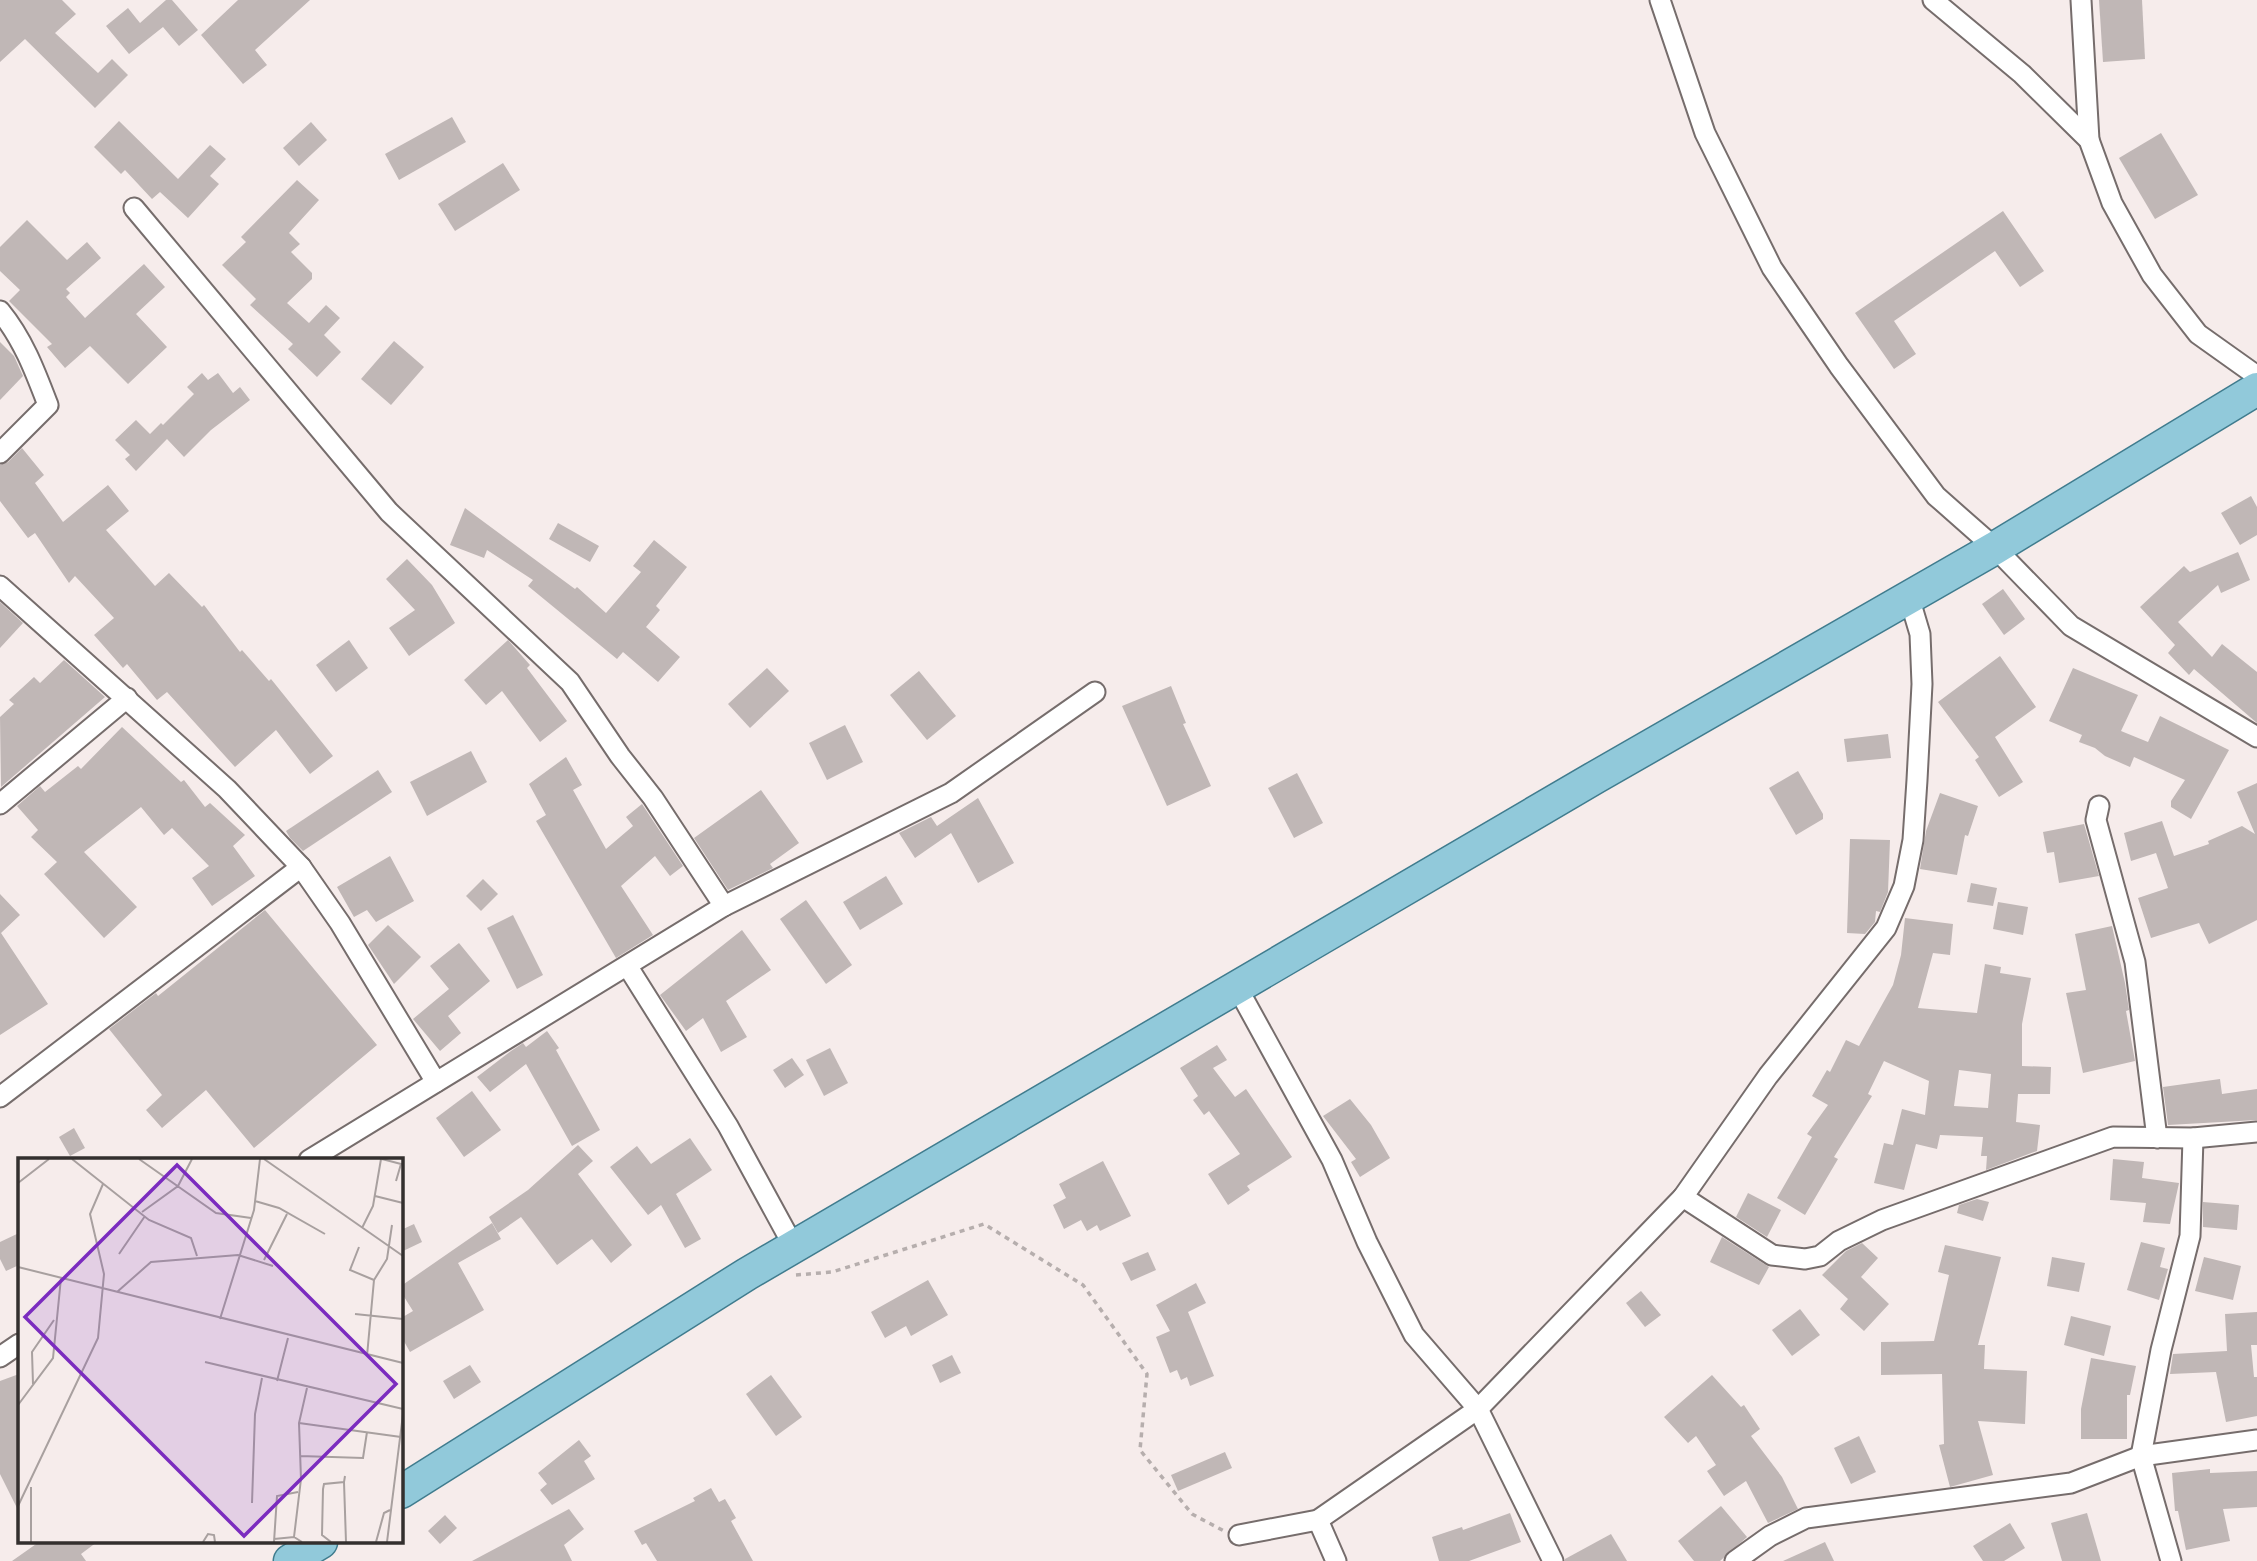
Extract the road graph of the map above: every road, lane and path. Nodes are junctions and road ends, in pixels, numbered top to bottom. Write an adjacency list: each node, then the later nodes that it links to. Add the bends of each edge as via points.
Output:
1 (1660, 0): 10 (street, via 1705,133 1772,268 1936,496)
2 (1933, 0): 4 (street, via 2022,74)
3 (2081, 0): 4 (street)
4 (2088, 140): 7 (street, via 2112,203 2152,275 2198,334)
5 (134, 208): 19 (street, via 388,512 570,682)
6 (0, 311): 9 (street, via 40,377 48,405)
7 (2257, 376)
8 (2257, 389): 10 (main road)
9 (0, 453)
10 (1995, 548): 12 (main road); 15 (street, via 2071,625)
11 (0, 586): 14 (street)
12 (1909, 597): 21 (main road); 28 (street, via 1920,634 1922,684 1913,840 1904,886 1886,928 1768,1076)
13 (1095, 692): 19 (street, via 951,793)
14 (127, 698): 16 (street); 18 (street, via 227,789)
15 (2257, 737)
16 (0, 804)
17 (2099, 806): 25 (street, via 2096,820 2135,962)
18 (301, 867): 22 (street); 23 (street)
19 (724, 906): 20 (street)
20 (628, 967): 22 (street); 29 (street, via 728,1126)
21 (1237, 987): 29 (main road); 33 (street, via 1332,1160 1414,1335)
22 (436, 1082): 27 (street)
23 (0, 1097)
24 (2257, 1132): 26 (street)
25 (2157, 1138): 26 (street); 28 (street, via 2113,1137 1882,1220 1820,1256 1805,1259 1772,1255)
26 (2193, 1138): 35 (street, via 2190,1236 2161,1350)
27 (312, 1158)
28 (1683, 1197): 33 (street)
29 (794, 1247): 36 (main road)
30 (784, 1276): 38 (path, via 832,1272 984,1224 1083,1285 1147,1374 1140,1450 1192,1514)
31 (18, 1345): 32 (street)
32 (0, 1357)
33 (1478, 1409): 37 (street); 40 (street)
34 (2257, 1440): 35 (street)
35 (2141, 1456): 41 (street, via 2071,1483 1806,1518); 42 (street)
36 (402, 1491)
37 (1318, 1520): 38 (street); 39 (street)
38 (1239, 1535)
39 (1336, 1561)
40 (1553, 1561)
41 (1734, 1561)
42 (2171, 1561)

